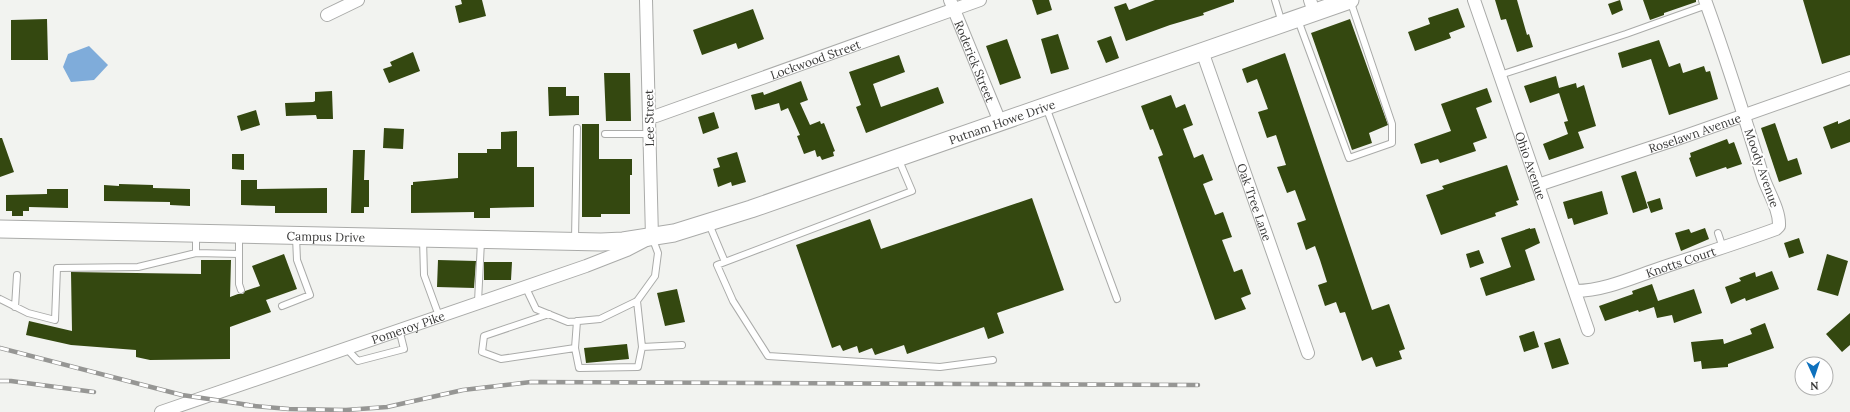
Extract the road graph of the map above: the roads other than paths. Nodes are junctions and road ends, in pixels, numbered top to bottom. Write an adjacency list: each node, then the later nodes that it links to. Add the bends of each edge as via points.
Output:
1 (358, 0): 10 (street)
2 (646, 0): 17 (street, Lee Street)
3 (980, 0): 8 (street, Lockwood Street)
4 (1275, 0): 11 (lane)
5 (1350, 0): 9 (street, Putnam Howe Drive); 11 (lane, via 1392,124 1392,143 1370,151 1349,158)
6 (1474, 0): 13 (street, Ohio Avenue)
7 (1706, 2): 13 (lane, via 1626,34); 16 (street, Moody Avenue)
8 (952, 5): 17 (street, Lockwood Street, via 828,53 656,116); 18 (street, Roderick Street)
9 (1312, 6): 11 (street, Putnam Howe Drive)
10 (326, 15)
11 (1290, 21): 12 (street, Putnam Howe Drive)
12 (1202, 51): 15 (street, Putnam Howe Drive); 58 (street, Oak Tree Lane)
13 (1500, 75): 23 (street, Ohio Avenue)
14 (1850, 78): 16 (street, Roselawn Avenue)
15 (1045, 106): 18 (street, Putnam Howe Drive); 44 (lane)
16 (1744, 115): 23 (street, Roselawn Avenue); 25 (street, Moody Avenue)
17 (649, 116): 21 (street, Lee Street)
18 (1000, 122): 22 (street, Putnam Howe Drive)
19 (577, 128): 34 (lane)
20 (605, 134): 21 (lane)
21 (650, 134): 31 (street, Lee Street)
22 (898, 158): 24 (street, Putnam Howe Drive); 38 (lane, via 912,191)
23 (1538, 185): 42 (street, Ohio Avenue)
24 (709, 222): 31 (street, Putnam Howe Drive, via 674,233); 38 (lane)
25 (1780, 223): 35 (street, Knotts Court, via 1776,230)
26 (0, 229): 28 (street, Campus Drive)
27 (1718, 232): 35 (lane)
28 (196, 233): 29 (street, Campus Drive); 36 (lane)
29 (239, 234): 30 (street, Campus Drive); 37 (lane)
30 (296, 235): 32 (street, Campus Drive); 47 (lane, via 297,260 310,295)
31 (652, 236): 34 (street, Campus Drive, via 623,241); 40 (street, Pomeroy Pike, via 619,254); 45 (lane, via 658,253 655,276)
32 (423, 238): 33 (street, Campus Drive); 50 (lane, via 424,275)
33 (481, 239): 34 (street, Campus Drive); 46 (lane)
34 (575, 241)
35 (1723, 248): 42 (street, Knotts Court, via 1624,281 1586,291)
36 (196, 253): 37 (lane); 48 (lane, via 138,267 57,268 55,320)
37 (239, 254): 41 (lane)
38 (725, 262): 59 (lane, via 717,265 733,301 768,356 940,367)
39 (17, 275): 48 (lane)
40 (525, 286): 46 (street, Pomeroy Pike); 49 (lane, via 536,309)
41 (241, 290)
42 (1576, 291): 53 (street, Ohio Avenue)
43 (0, 299): 48 (lane)
44 (1116, 299)
45 (637, 301): 51 (lane, via 600,319); 55 (lane)
46 (478, 302): 50 (street, Pomeroy Pike)
47 (282, 306)
48 (15, 307)
49 (549, 314): 51 (lane, via 568,322); 57 (lane, via 484,336 482,352 501,359)
50 (439, 316): 52 (street, Pomeroy Pike)
51 (577, 321): 57 (lane)
52 (399, 329): 56 (street, Pomeroy Pike); 56 (lane, via 404,349 358,361)
53 (1588, 330)
54 (682, 345): 55 (lane)
55 (642, 347): 57 (lane, via 638,367 586,368 579,368)
56 (346, 348): 60 (street, Pomeroy Pike)
57 (575, 348)
58 (1308, 353)
59 (993, 360)
60 (161, 412)

